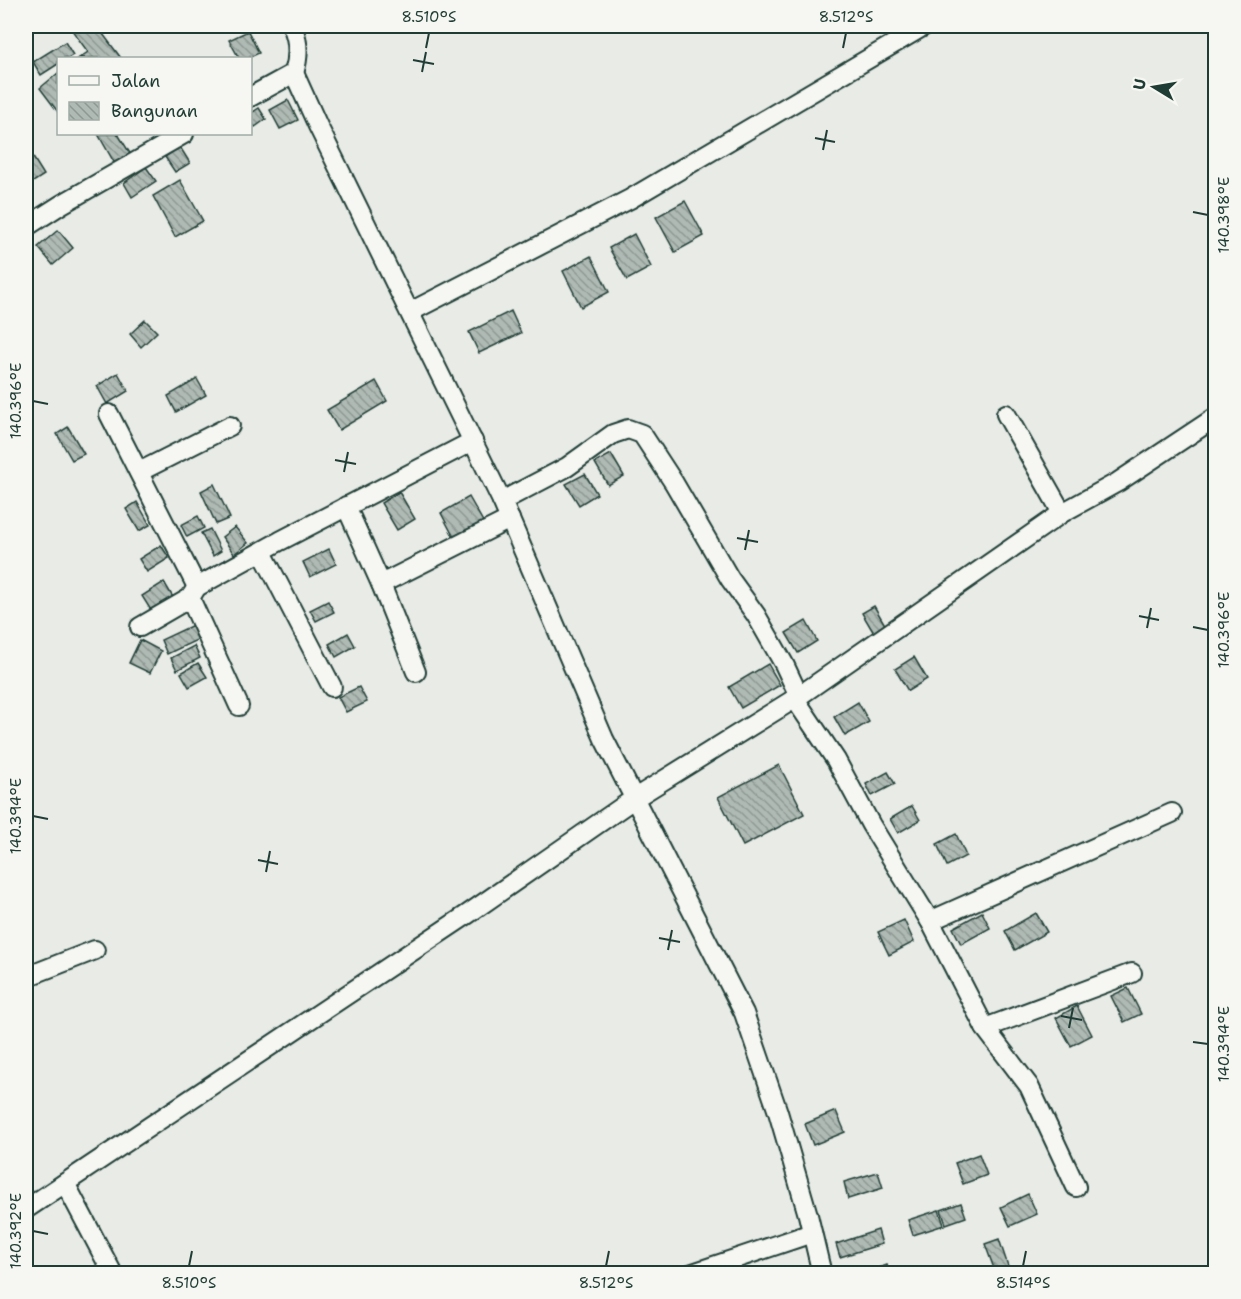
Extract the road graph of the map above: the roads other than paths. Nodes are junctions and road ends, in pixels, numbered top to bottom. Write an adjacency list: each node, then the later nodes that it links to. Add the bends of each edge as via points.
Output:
1 (292, 26): 3 (street, via 298,42)
2 (924, 26): 7 (street, via 630,199)
3 (294, 74): 4 (street); 7 (street)
4 (252, 96)
5 (182, 135): 6 (street)
6 (26, 227)
7 (410, 312): 12 (street)
8 (109, 414): 13 (street)
9 (1006, 414): 16 (street)
10 (1215, 417): 16 (street, via 1118,482)
11 (230, 426): 13 (street)
12 (473, 441): 14 (street); 15 (street)
13 (139, 472): 20 (street)
14 (502, 501): 17 (street); 24 (street, via 567,467 613,434 628,429 642,434 756,615 784,664)
15 (346, 506): 18 (street); 19 (street)
16 (1062, 513): 24 (street)
17 (510, 519): 19 (street); 26 (street, via 604,739)
18 (262, 552): 20 (street); 23 (street)
19 (381, 584): 22 (street)
20 (194, 592): 21 (street); 25 (street)
21 (140, 627)
22 (416, 672)
23 (332, 687)
24 (800, 704): 26 (street); 28 (street)
25 (238, 706)
26 (635, 798): 33 (street); 36 (street, via 744,1013 778,1112)
27 (1172, 813): 28 (street)
28 (930, 921): 32 (street)
29 (95, 950): 31 (street)
30 (1132, 973): 32 (street)
31 (26, 977)
32 (985, 1028): 34 (street, via 1029,1086)
33 (65, 1183): 35 (street); 37 (street)
34 (1077, 1187)
35 (26, 1209)
36 (812, 1233): 38 (street); 39 (street)
37 (113, 1274)
38 (690, 1274)
39 (822, 1274)

